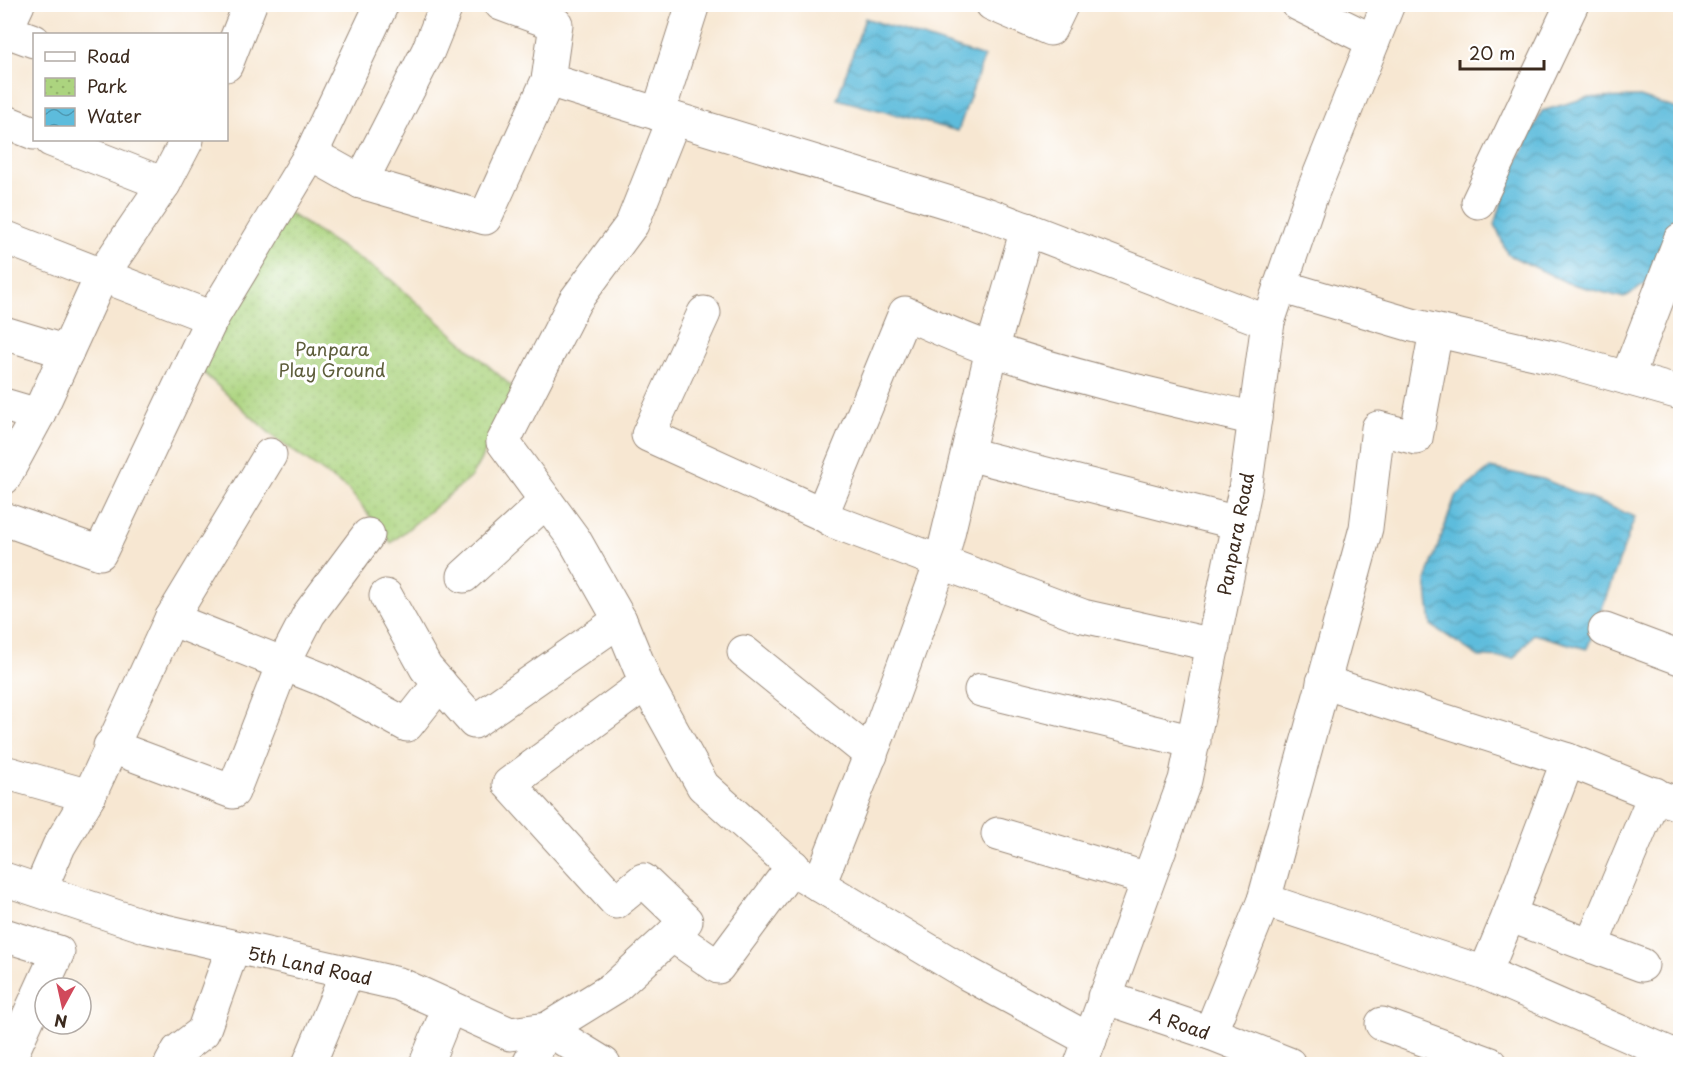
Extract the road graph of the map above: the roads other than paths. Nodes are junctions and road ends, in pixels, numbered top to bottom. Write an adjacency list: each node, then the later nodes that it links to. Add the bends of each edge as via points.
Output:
1 (250, 4): 12 (street)
2 (382, 4): 19 (street)
3 (447, 4): 20 (street, via 428,51)
4 (501, 4): 13 (street, via 556,24)
5 (693, 4): 14 (street)
6 (992, 4): 7 (street, via 1050,29)
7 (1062, 4)
8 (1298, 4): 11 (street)
9 (1388, 4): 11 (street, Panpara Road)
10 (1572, 4): 22 (street)
11 (1373, 41): 27 (street, Panpara Road)
12 (228, 60)
13 (548, 80): 14 (street); 20 (street, via 485,218)
14 (666, 116): 23 (street); 43 (street, via 632,224 575,301 503,442)
15 (4, 121): 16 (street)
16 (33, 133)
17 (54, 141): 21 (street)
18 (186, 141): 21 (street)
19 (311, 153): 20 (street); 29 (street)
20 (361, 182)
21 (164, 184): 26 (street)
22 (1478, 202)
23 (1027, 229): 30 (street); 33 (street)
24 (4, 237): 26 (street)
25 (1680, 240): 35 (street)
26 (102, 275): 29 (street); 34 (street)
27 (1280, 286): 30 (street, Panpara Road); 31 (street)
28 (704, 312): 44 (street, via 648,435)
29 (212, 318): 45 (street, via 100,553)
30 (1268, 322): 39 (street, Panpara Road)
31 (1436, 331): 35 (street); 58 (street, via 1416,438 1378,428 1366,528)
32 (4, 333): 34 (street)
33 (992, 350): 39 (street, via 1093,380); 40 (street); 44 (street, via 905,313)
34 (67, 352): 38 (street)
35 (1626, 378): 36 (street)
36 (1680, 393)
37 (4, 405): 38 (street)
38 (38, 416): 42 (street)
39 (1255, 419): 46 (street, Panpara Road)
40 (969, 454): 46 (street); 48 (street)
41 (270, 455): 51 (street)
42 (4, 478)
43 (546, 501): 49 (street); 52 (street, via 574,539)
44 (822, 513): 48 (street, via 835,522)
45 (4, 519)
46 (1238, 523): 54 (street, Panpara Road)
47 (368, 536): 57 (street, via 309,614)
48 (941, 563): 54 (street, via 1083,616); 64 (street)
49 (464, 576)
50 (386, 596): 59 (street, via 426,668)
51 (171, 619): 57 (street); 63 (street)
52 (620, 620): 59 (street, via 474,722); 60 (street)
53 (1605, 630): 56 (street)
54 (1214, 645): 62 (street, Panpara Road)
55 (744, 652): 64 (street)
56 (1680, 658)
57 (283, 664): 59 (street, via 324,680 407,725); 63 (street, via 233,792)
58 (1323, 682): 65 (street); 75 (street)
59 (440, 683)
60 (646, 683): 70 (street, via 703,786); 78 (street, via 509,784 616,902 643,880 686,921)
61 (981, 690): 62 (street)
62 (1194, 742): 72 (street, Panpara Road, via 1185,780)
63 (110, 746): 67 (street)
64 (871, 755): 73 (street)
65 (1568, 760): 68 (street); 76 (street)
66 (4, 772): 67 (street)
67 (89, 796): 74 (street, via 59,846)
68 (1673, 798): 79 (street)
69 (998, 834): 72 (street)
70 (792, 866): 73 (street); 78 (street, via 718,967)
71 (4, 879): 74 (street, 5th Land Road)
72 (1148, 879): 84 (street, Panpara Road)
73 (819, 885): 89 (street, via 968,974)
74 (40, 890): 80 (street, 5th Land Road, via 148,927)
75 (1264, 900): 83 (street); 88 (street)
76 (1509, 915): 79 (street); 83 (street)
77 (4, 935): 92 (street, via 57,952)
78 (672, 935): 87 (street, via 615,987)
79 (1591, 946): 81 (street)
80 (233, 948): 82 (street, 5th Land Road); 93 (street, via 203,1032 178,1051)
81 (1642, 964)
82 (347, 973): 85 (street, 5th Land Road, via 399,984); 94 (street)
83 (1485, 973): 91 (street)
84 (1104, 997): 88 (street, A Road); 89 (street, Panpara Road)
85 (449, 1007): 87 (street, 5th Land Road, via 510,1034); 95 (street)
86 (1382, 1024): 99 (street)
87 (547, 1029): 96 (street); 97 (street)
88 (1210, 1033): 90 (street, A Road)
89 (1085, 1052)
90 (1242, 1055): 98 (street, A Road)
91 (1680, 1058)
92 (7, 1065)
93 (171, 1065)
94 (309, 1065)
95 (426, 1065)
96 (529, 1065)
97 (604, 1065)
98 (1289, 1065)
99 (1491, 1065)

